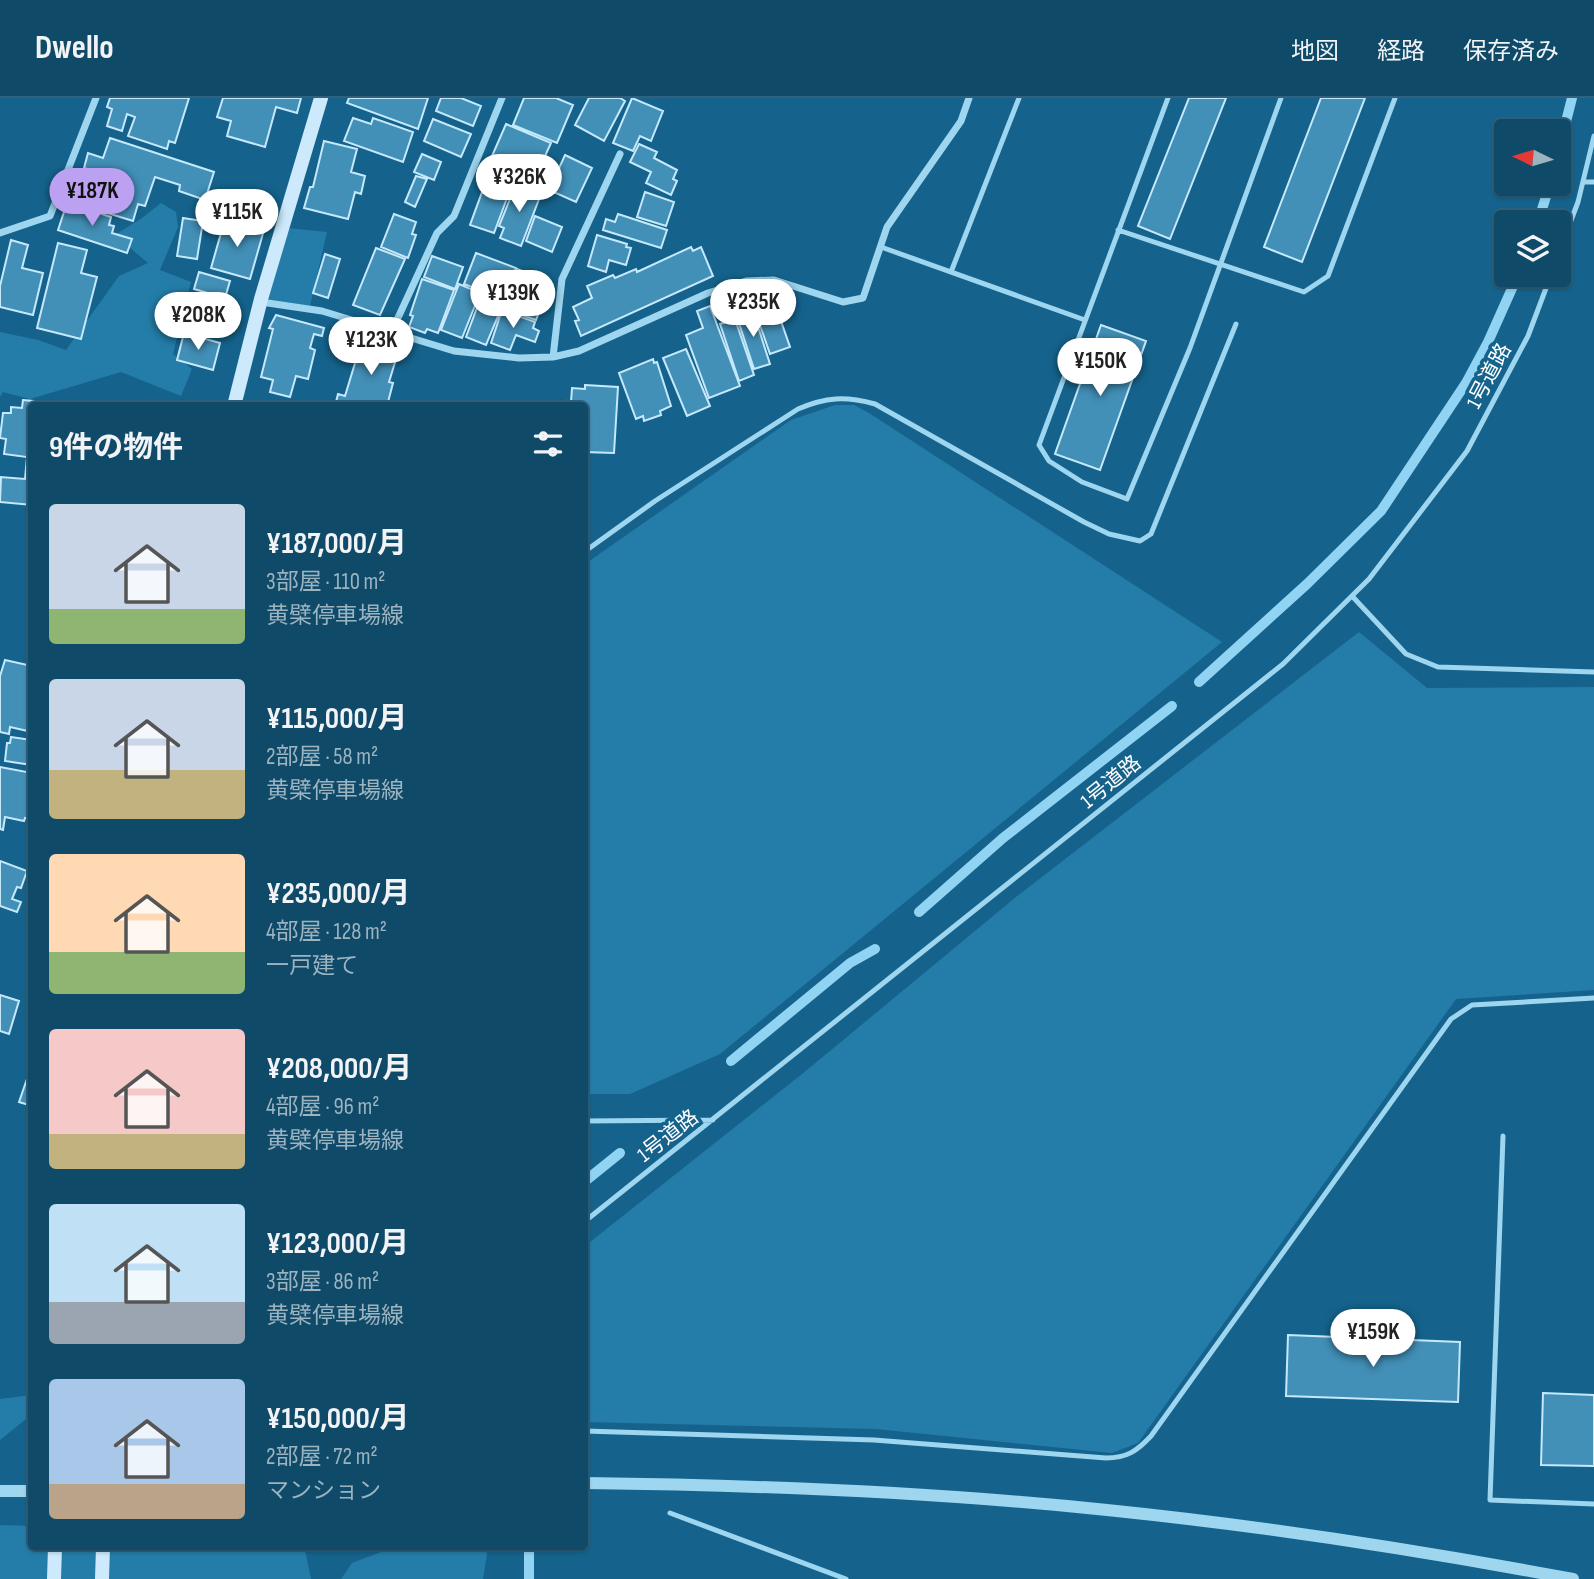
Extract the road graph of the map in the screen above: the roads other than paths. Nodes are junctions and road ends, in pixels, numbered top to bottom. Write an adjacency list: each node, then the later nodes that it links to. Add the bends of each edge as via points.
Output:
1 (96, 98): 15 (street, via 50,216)
2 (321, 98): 20 (main road)
3 (502, 98): 23 (street, via 454,216 437,233)
4 (969, 98): 16 (street, via 961,121 887,227)
5 (1019, 98): 18 (lane)
6 (1168, 98): 14 (lane)
7 (1281, 98): 17 (lane)
8 (1395, 98): 17 (lane, via 1328,276 1304,292)
9 (1594, 136): 11 (lane)
10 (620, 154): 24 (street, via 562,279)
11 (1583, 181): 12 (lane); 13 (lane)
12 (1594, 182)
13 (1571, 220)
14 (1118, 230): 17 (lane); 21 (lane)
15 (0, 233)
16 (881, 247): 18 (lane); 24 (street, via 863,298 843,302 774,280 746,281)
17 (1219, 264): 21 (lane, via 1191,348 1127,499 1082,482 1048,461 1039,445)
18 (951, 272): 21 (lane)
19 (1546, 287): 27 (lane, 1号道路, via 1528,336 1467,451)
20 (260, 302): 23 (street, via 322,311); 25 (main road)
21 (1085, 320)
22 (1236, 324): 26 (lane, via 1151,534 1140,541 1084,522 875,404 854,398 818,400 798,409)
23 (391, 333): 24 (street, via 454,351)
24 (553, 358)
25 (235, 402)
26 (588, 549)
27 (1352, 596): 28 (lane, via 1406,654 1438,667); 30 (lane, 1号道路, via 1283,664)
28 (1594, 672)
29 (1594, 998): 34 (lane, via 1472,1005 1451,1019 1151,1436 1129,1455 1106,1458 874,1440)
30 (713, 1120): 31 (lane); 33 (lane, 1号道路)
31 (588, 1121)
32 (1503, 1136): 38 (lane, via 1490,1500)
33 (588, 1219)
34 (588, 1431)
35 (588, 1483): 45 (street, via 696,1484 1106,1509 1430,1552)
36 (0, 1491): 37 (street)
37 (28, 1491)
38 (1594, 1504)
39 (670, 1513): 44 (lane)
40 (55, 1550): 42 (main road)
41 (103, 1550): 43 (main road)
42 (54, 1579)
43 (102, 1579)
44 (846, 1579)
45 (1573, 1579)

